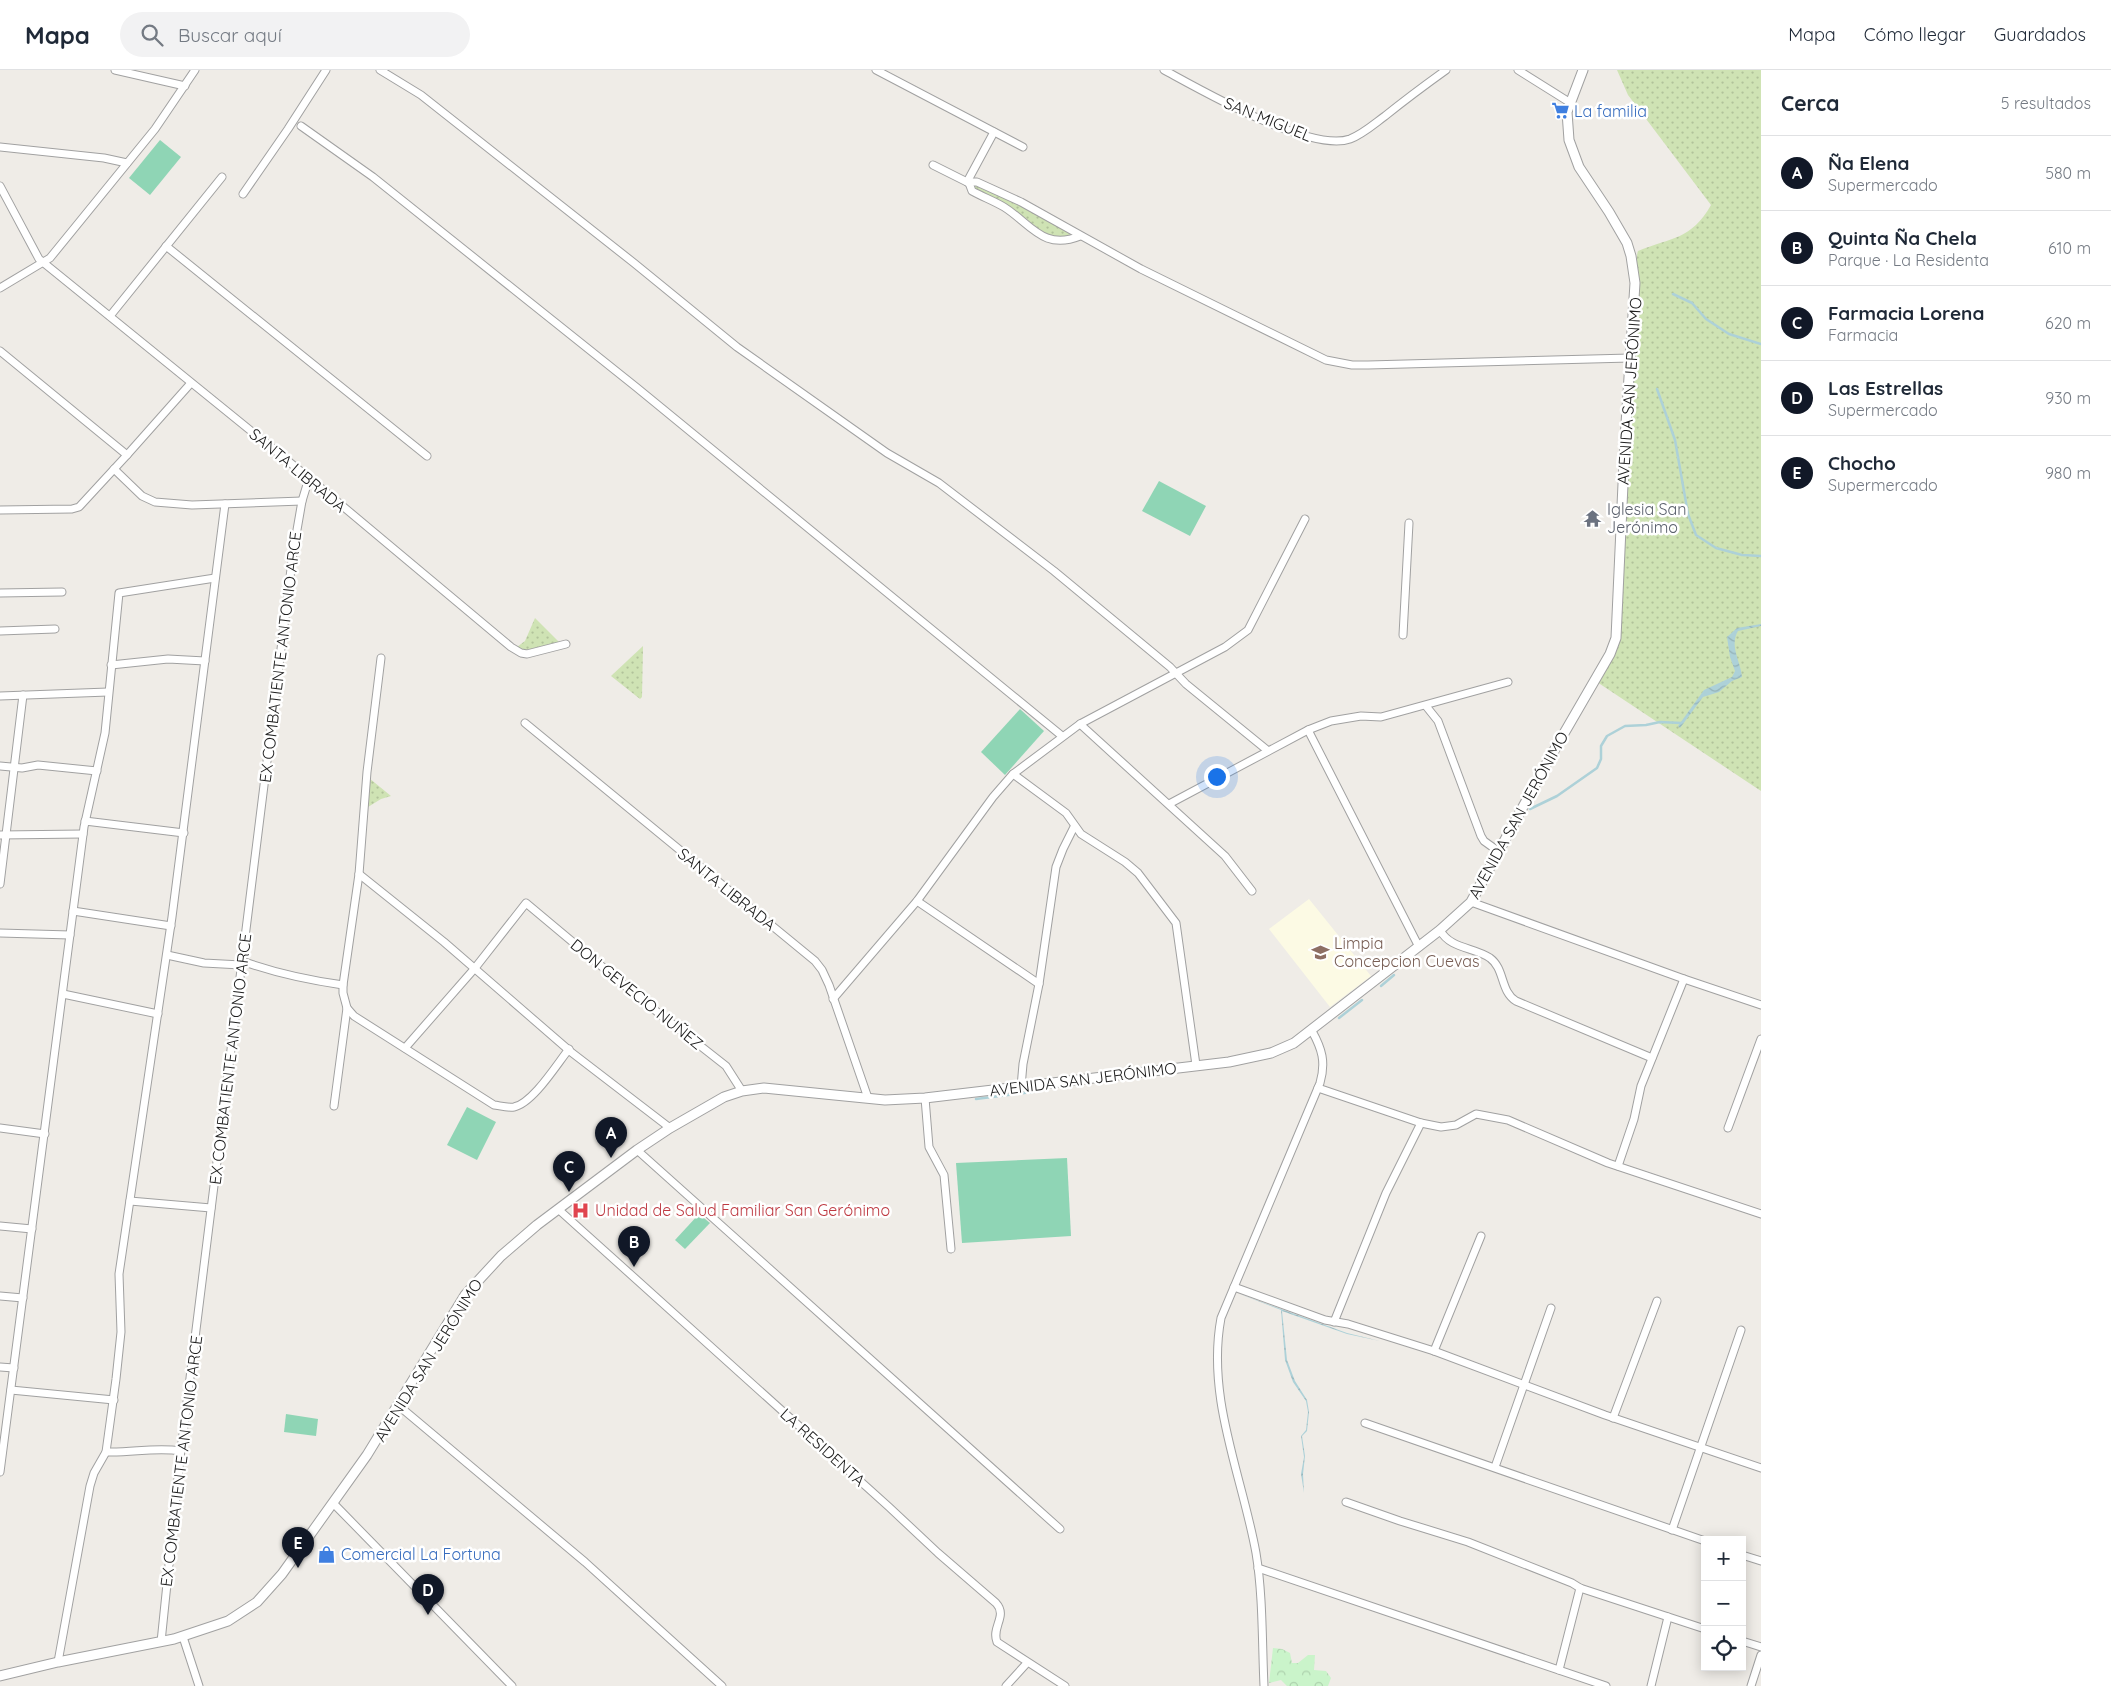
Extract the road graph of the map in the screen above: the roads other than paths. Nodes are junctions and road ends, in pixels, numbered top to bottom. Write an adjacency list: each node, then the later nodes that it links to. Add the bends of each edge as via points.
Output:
1 (115, 70): 10 (street)
2 (195, 70): 10 (street)
3 (326, 70): 21 (street)
4 (380, 70): 49 (street, via 428,101 737,347 880,448 946,489 1054,571)
5 (876, 70): 13 (street)
6 (1164, 70): 7 (street, SAN MIGUEL, via 1270,123 1311,138 1338,142 1358,135)
7 (1446, 70)
8 (1518, 70): 11 (street)
9 (1583, 70): 11 (street, AVENIDA SAN JERÓNIMO)
10 (185, 86): 16 (street)
11 (1569, 102): 28 (street, AVENIDA SAN JERÓNIMO, via 1566,120 1573,154 1621,230 1631,256 1636,283)
12 (301, 126): 58 (street, via 373,177 636,386)
13 (994, 132): 15 (street); 19 (street)
14 (0, 147): 16 (street)
15 (1023, 147)
16 (127, 163): 24 (street, via 50,258)
17 (933, 165): 19 (street)
18 (222, 177): 23 (street)
19 (968, 182): 22 (street, via 977,182 1021,202 1077,231); 22 (street, via 972,191 1005,207 1041,236 1066,240)
20 (0, 186): 24 (street)
21 (243, 194)
22 (1080, 236): 28 (street, via 1260,329 1333,362 1368,365)
23 (166, 246): 26 (street); 31 (street)
24 (41, 261): 25 (street); 26 (street, SANTA LIBRADA)
25 (0, 288)
26 (110, 316): 29 (street, SANTA LIBRADA)
27 (0, 351): 30 (street)
28 (1630, 358): 70 (street, AVENIDA SAN JERÓNIMO, via 1616,638 1610,654)
29 (191, 382): 30 (street); 33 (street, SANTA LIBRADA)
30 (128, 455): 32 (street)
31 (427, 456)
32 (114, 469): 35 (street, via 142,496 155,502); 36 (street, via 78,507)
33 (308, 478): 34 (street, EX COMBATIENTE ANTONIO ARCE); 45 (street, SANTA LIBRADA, via 511,647 527,654)
34 (302, 501): 35 (street); 83 (street, EX COMBATIENTE ANTONIO ARCE)
35 (224, 504): 39 (street)
36 (0, 510)
37 (1304, 518): 49 (street, via 1248,630 1225,647)
38 (1409, 523): 44 (street)
39 (215, 578): 47 (street); 48 (street, via 119,593)
40 (62, 592): 41 (street)
41 (0, 594)
42 (55, 629): 43 (street)
43 (0, 631)
44 (1403, 635)
45 (566, 644)
46 (381, 658): 71 (street)
47 (204, 661): 48 (street, via 168,659); 67 (street)
48 (111, 665): 51 (street)
49 (1175, 674): 56 (street); 59 (street)
50 (1508, 682): 54 (street)
51 (108, 692): 52 (street); 62 (street, via 105,733)
52 (23, 695): 53 (street); 61 (street)
53 (0, 696)
54 (1426, 706): 57 (street, via 1381,717 1361,716 1331,721); 70 (street, via 1438,722 1481,836)
55 (525, 723): 89 (street, SANTA LIBRADA, via 815,961 822,970)
56 (1080, 724): 58 (street); 64 (street)
57 (1308, 730): 59 (street); 81 (street)
58 (1062, 736): 63 (street)
59 (1267, 750): 64 (street)
60 (0, 766): 61 (street)
61 (14, 768): 62 (street, via 38,765); 69 (street)
62 (97, 771): 65 (street)
63 (1013, 774): 66 (street, via 1066,813); 74 (street)
64 (1168, 804): 73 (street, via 1225,856)
65 (85, 821): 67 (street); 68 (street)
66 (1074, 827): 86 (street, via 1056,867); 98 (street, via 1138,873 1176,922)
67 (184, 833): 77 (street)
68 (83, 834): 69 (street); 76 (street)
69 (3, 835): 72 (street)
70 (1498, 851): 75 (street, AVENIDA SAN JERÓNIMO)
71 (359, 874): 84 (street); 87 (street)
72 (0, 884)
73 (1252, 892)
74 (917, 901): 86 (street); 89 (street)
75 (1471, 902): 78 (street, AVENIDA SAN JERÓNIMO); 85 (street)
76 (73, 911): 77 (street); 80 (street)
77 (171, 926): 82 (street)
78 (1440, 930): 81 (street, AVENIDA SAN JERÓNIMO); 97 (street, via 1448,941 1490,958 1502,974 1508,993 1516,1001)
79 (0, 933): 80 (street)
80 (70, 935): 88 (street)
81 (1419, 947): 93 (street, AVENIDA SAN JERÓNIMO)
82 (167, 955): 83 (street, via 204,963); 92 (street)
83 (242, 963): 87 (street, via 275,973); 113 (street, EX COMBATIENTE ANTONIO ARCE)
84 (475, 968): 95 (street); 96 (street); 101 (street, DON GEVECIO NUÑEZ, via 526,903 726,1066)
85 (1684, 979): 90 (street); 97 (street)
86 (1039, 984): 99 (street)
87 (343, 985): 91 (street)
88 (62, 994): 92 (street); 109 (street)
89 (832, 999): 102 (street, SANTA LIBRADA)
90 (1761, 1005)
91 (347, 1008): 95 (street, via 354,1016); 104 (street)
92 (158, 1014): 112 (street)
93 (1312, 1031): 98 (street, AVENIDA SAN JERÓNIMO, via 1271,1053); 100 (street, via 1324,1057)
94 (1761, 1039): 108 (street)
95 (406, 1048): 96 (street, via 494,1105 513,1107 527,1100)
96 (569, 1049): 107 (street)
97 (1652, 1058): 111 (street)
98 (1196, 1065): 99 (street, AVENIDA SAN JERÓNIMO)
99 (1021, 1087): 103 (street, AVENIDA SAN JERÓNIMO)
100 (1318, 1088): 105 (street); 120 (street)
101 (742, 1091): 102 (street, AVENIDA SAN JERÓNIMO, via 764,1088); 107 (street, AVENIDA SAN JERÓNIMO, via 724,1097)
102 (868, 1098): 103 (street, AVENIDA SAN JERÓNIMO)
103 (924, 1098): 119 (street, via 929,1147 944,1175)
104 (334, 1106)
105 (1421, 1123): 111 (street, via 1448,1127 1476,1114 1489,1115); 125 (street, via 1386,1193)
106 (0, 1128): 109 (street)
107 (670, 1128): 110 (street, AVENIDA SAN JERÓNIMO)
108 (1728, 1128)
109 (45, 1134): 117 (street)
110 (637, 1150): 114 (street, AVENIDA SAN JERÓNIMO); 144 (street)
111 (1618, 1166): 115 (street)
112 (130, 1201): 113 (street); 132 (street, via 119,1274 121,1332)
113 (211, 1208): 137 (street, EX COMBATIENTE ANTONIO ARCE)
114 (558, 1209): 133 (street, AVENIDA SAN JERÓNIMO, via 501,1256 465,1295); 159 (street, LA RESIDENTA, via 996,1603 1002,1613 995,1631 997,1642)
115 (1761, 1214)
116 (0, 1226): 117 (street)
117 (32, 1229): 122 (street)
118 (1481, 1236): 127 (street)
119 (951, 1249)
120 (1234, 1287): 125 (street); 149 (street, via 1219,1333 1218,1383)
121 (0, 1296): 122 (street)
122 (23, 1298): 129 (street)
123 (1656, 1301): 134 (street)
124 (1551, 1308): 130 (street)
125 (1334, 1322): 127 (street)
126 (1741, 1330): 136 (street)
127 (1434, 1351): 130 (street)
128 (0, 1367): 129 (street)
129 (14, 1368): 131 (street)
130 (1524, 1384): 134 (street); 140 (street)
131 (11, 1390): 132 (street); 139 (street)
132 (114, 1400): 138 (street)
133 (399, 1406): 143 (street, AVENIDA SAN JERÓNIMO); 164 (street, via 585,1562)
134 (1613, 1418): 136 (street)
135 (1365, 1423): 140 (street)
136 (1700, 1447): 141 (street); 145 (street)
137 (181, 1451): 138 (street, via 159,1448 140,1452); 154 (street, EX COMBATIENTE ANTONIO ARCE)
138 (106, 1452): 158 (street, via 90,1486)
139 (0, 1467)
140 (1495, 1467): 145 (street)
141 (1761, 1468)
142 (1346, 1502): 150 (street, via 1476,1545)
143 (334, 1504): 153 (street, AVENIDA SAN JERÓNIMO, via 257,1602 228,1621); 163 (street)
144 (1060, 1529)
145 (1672, 1530): 146 (street)
146 (1701, 1541)
147 (1746, 1556): 148 (street)
148 (1761, 1561)
149 (1258, 1568): 160 (street); 167 (street)
150 (1580, 1588): 151 (street); 160 (street)
151 (1668, 1617): 152 (street); 169 (street)
152 (1701, 1628)
153 (183, 1637): 154 (street, AVENIDA SAN JERÓNIMO); 162 (street)
154 (161, 1642): 158 (street, AVENIDA SAN JERÓNIMO)
155 (1746, 1642): 156 (street)
156 (1761, 1647)
157 (1761, 1655): 170 (street)
158 (58, 1662): 161 (street, AVENIDA SAN JERÓNIMO)
159 (1027, 1663): 165 (street); 166 (street, LA RESIDENTA)
160 (1559, 1670): 168 (street)
161 (0, 1676)
162 (199, 1686)
163 (512, 1686)
164 (722, 1686)
165 (1006, 1686)
166 (1065, 1686)
167 (1264, 1686)
168 (1606, 1686)
169 (1651, 1686)
170 (1750, 1686)

